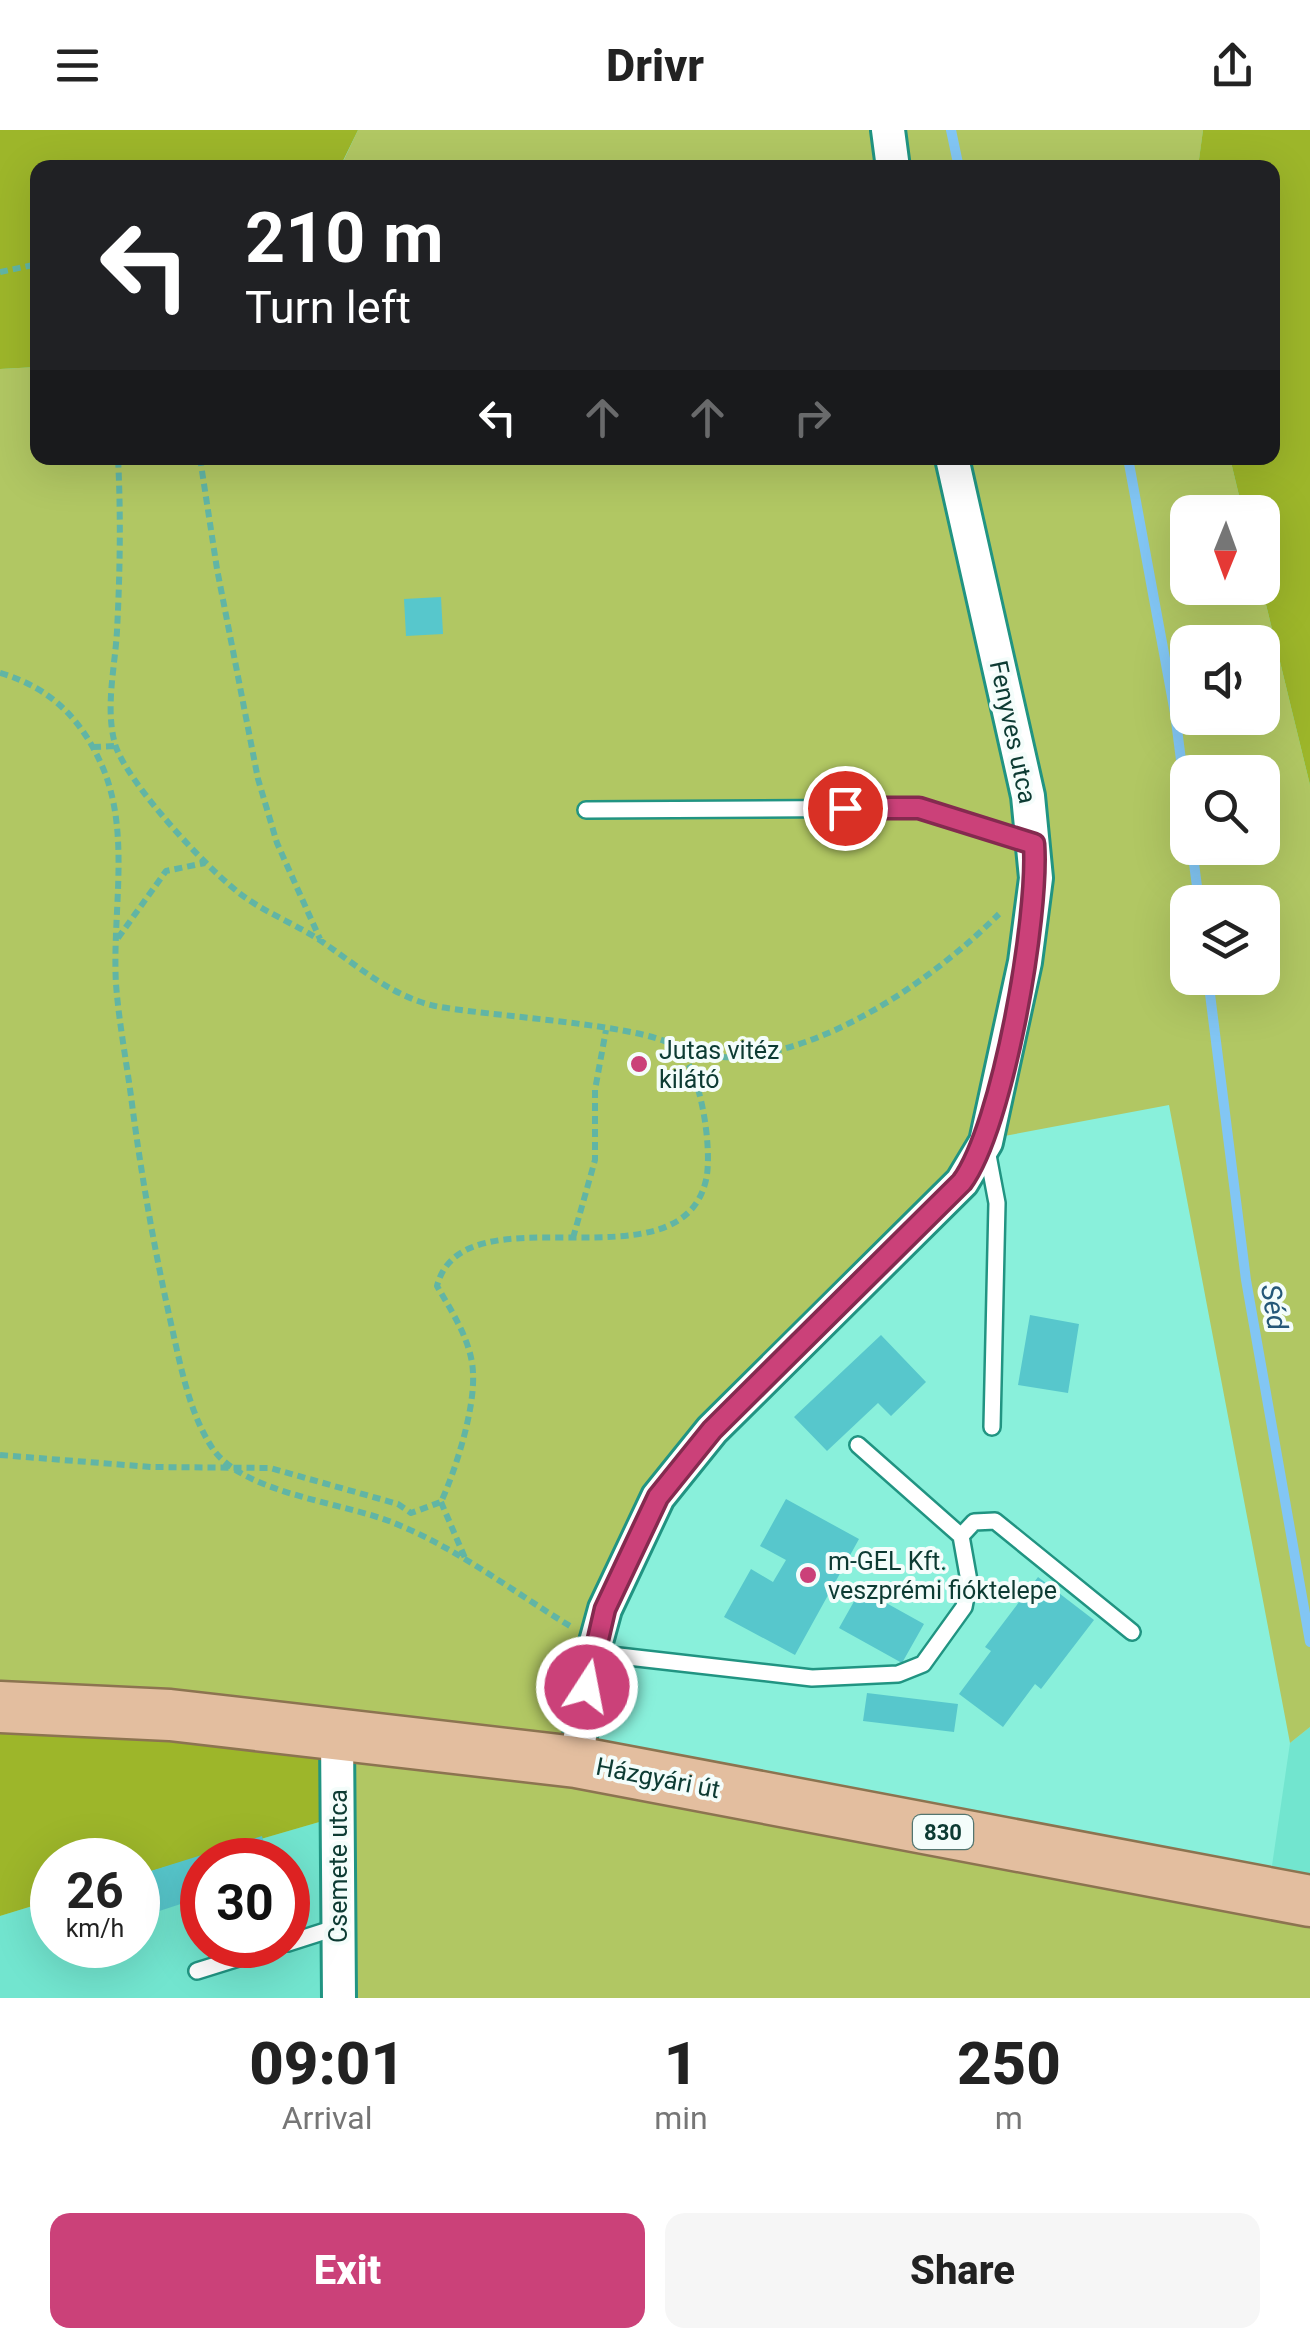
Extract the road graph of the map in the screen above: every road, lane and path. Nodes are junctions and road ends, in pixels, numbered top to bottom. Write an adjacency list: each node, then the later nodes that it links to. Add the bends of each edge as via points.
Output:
1 (888, 130): 2 (street)
2 (893, 160)
3 (30, 266): 4 (path)
4 (0, 272)
5 (118, 465): 9 (path)
6 (201, 465): 16 (path, via 258,779 277,842)
7 (954, 465): 12 (street, Fenyves utca)
8 (0, 674): 10 (path, via 42,688)
9 (116, 746): 10 (path); 13 (path, via 166,820)
10 (93, 747): 15 (path, via 116,820)
11 (586, 810): 12 (lane, via 919,808)
12 (1034, 844): 14 (street, Fenyves utca)
13 (206, 863): 15 (path, via 166,871); 16 (path, via 246,898)
14 (1036, 878): 18 (path, via 990,923 869,1014 739,1057); 19 (street, Fenyves utca)
15 (118, 939): 24 (path, via 116,982 151,1236 189,1394 216,1454)
16 (321, 940): 17 (path, via 410,999)
17 (606, 1030): 18 (path, via 657,1040); 20 (path, via 595,1090 595,1160)
18 (682, 1054): 20 (path, via 698,1092 708,1151 700,1202 671,1226)
19 (986, 1142): 21 (lane, via 997,1203); 29 (street, Fenyves utca, via 962,1182 712,1430 658,1497 618,1577)
20 (573, 1238): 25 (path, via 484,1245 458,1253 441,1273 437,1286 465,1339 474,1373 454,1473)
21 (992, 1427)
22 (858, 1446): 26 (lane)
23 (0, 1455): 24 (path)
24 (235, 1468): 25 (path, via 270,1468 411,1513); 27 (path, via 393,1522)
25 (441, 1502): 27 (path)
26 (961, 1536): 28 (lane, via 974,1522 995,1521); 29 (lane, via 969,1581 964,1607 923,1664 898,1674 812,1678)
27 (466, 1560): 29 (path)
28 (1132, 1632)
29 (594, 1648): 32 (street, Fenyves utca)
30 (0, 1706): 31 (main road, Házgyári út / 830, via 170,1715)
31 (337, 1734): 32 (main road, Házgyári út / 830); 34 (street, Csemete utca)
32 (576, 1762): 33 (main road, Házgyári út / 830)
33 (1310, 1901)
34 (338, 1927): 35 (lane); 38 (street, Csemete utca)
35 (310, 1936)
36 (206, 1968): 37 (lane)
37 (196, 1971)
38 (339, 1998)

